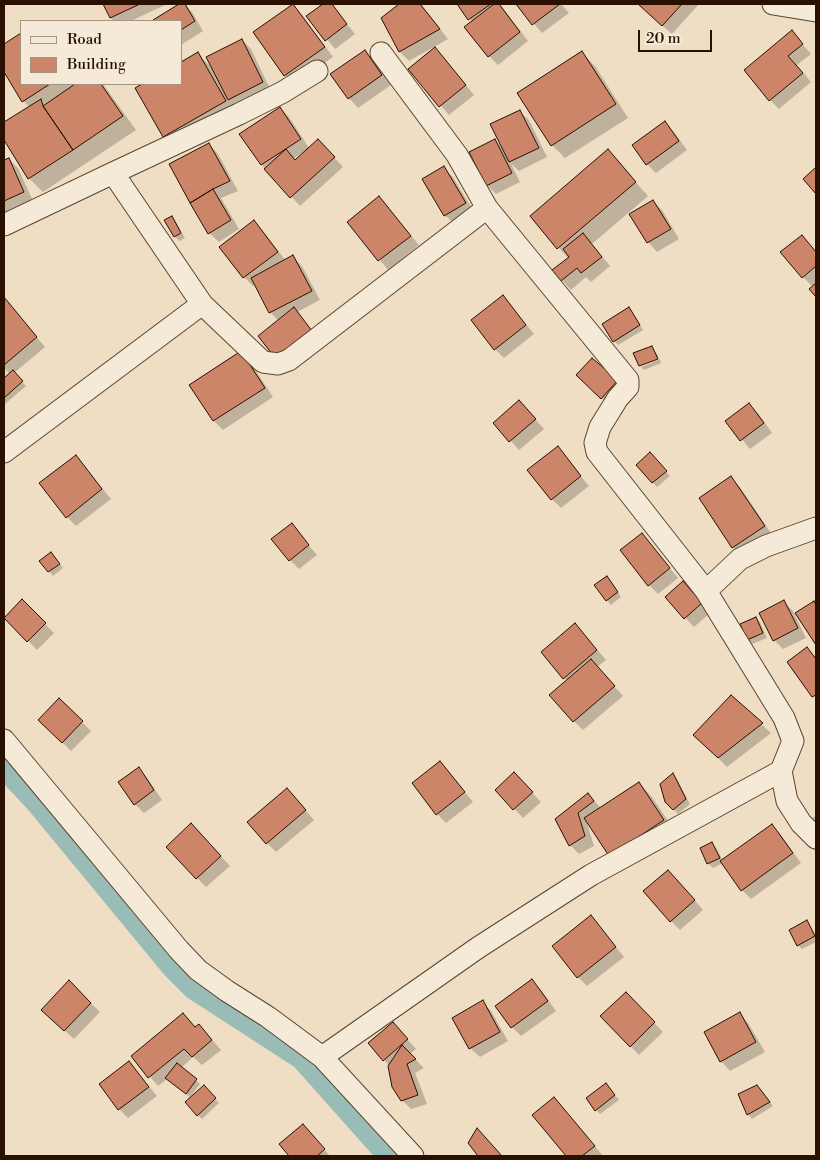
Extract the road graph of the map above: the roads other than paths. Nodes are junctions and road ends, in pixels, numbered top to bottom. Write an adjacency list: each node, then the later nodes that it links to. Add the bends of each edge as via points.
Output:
1 (773, 4): 2 (street)
2 (816, 11)
3 (381, 53): 6 (street, via 457,155)
4 (317, 71): 5 (street, via 239,114)
5 (112, 173): 7 (street); 8 (street)
6 (486, 208): 8 (street, via 289,360 278,364 263,362); 11 (street, via 628,380 628,387 600,427 595,443 597,452)
7 (4, 224)
8 (202, 304): 9 (street)
9 (4, 452)
10 (816, 528): 11 (street, via 740,558)
11 (706, 591): 13 (street, via 784,718 794,741)
12 (4, 740): 15 (street, via 198,970)
13 (782, 771): 14 (street, via 787,801 801,823); 15 (street, via 576,885)
14 (816, 838)
15 (322, 1057): 16 (street)
16 (413, 1156)

